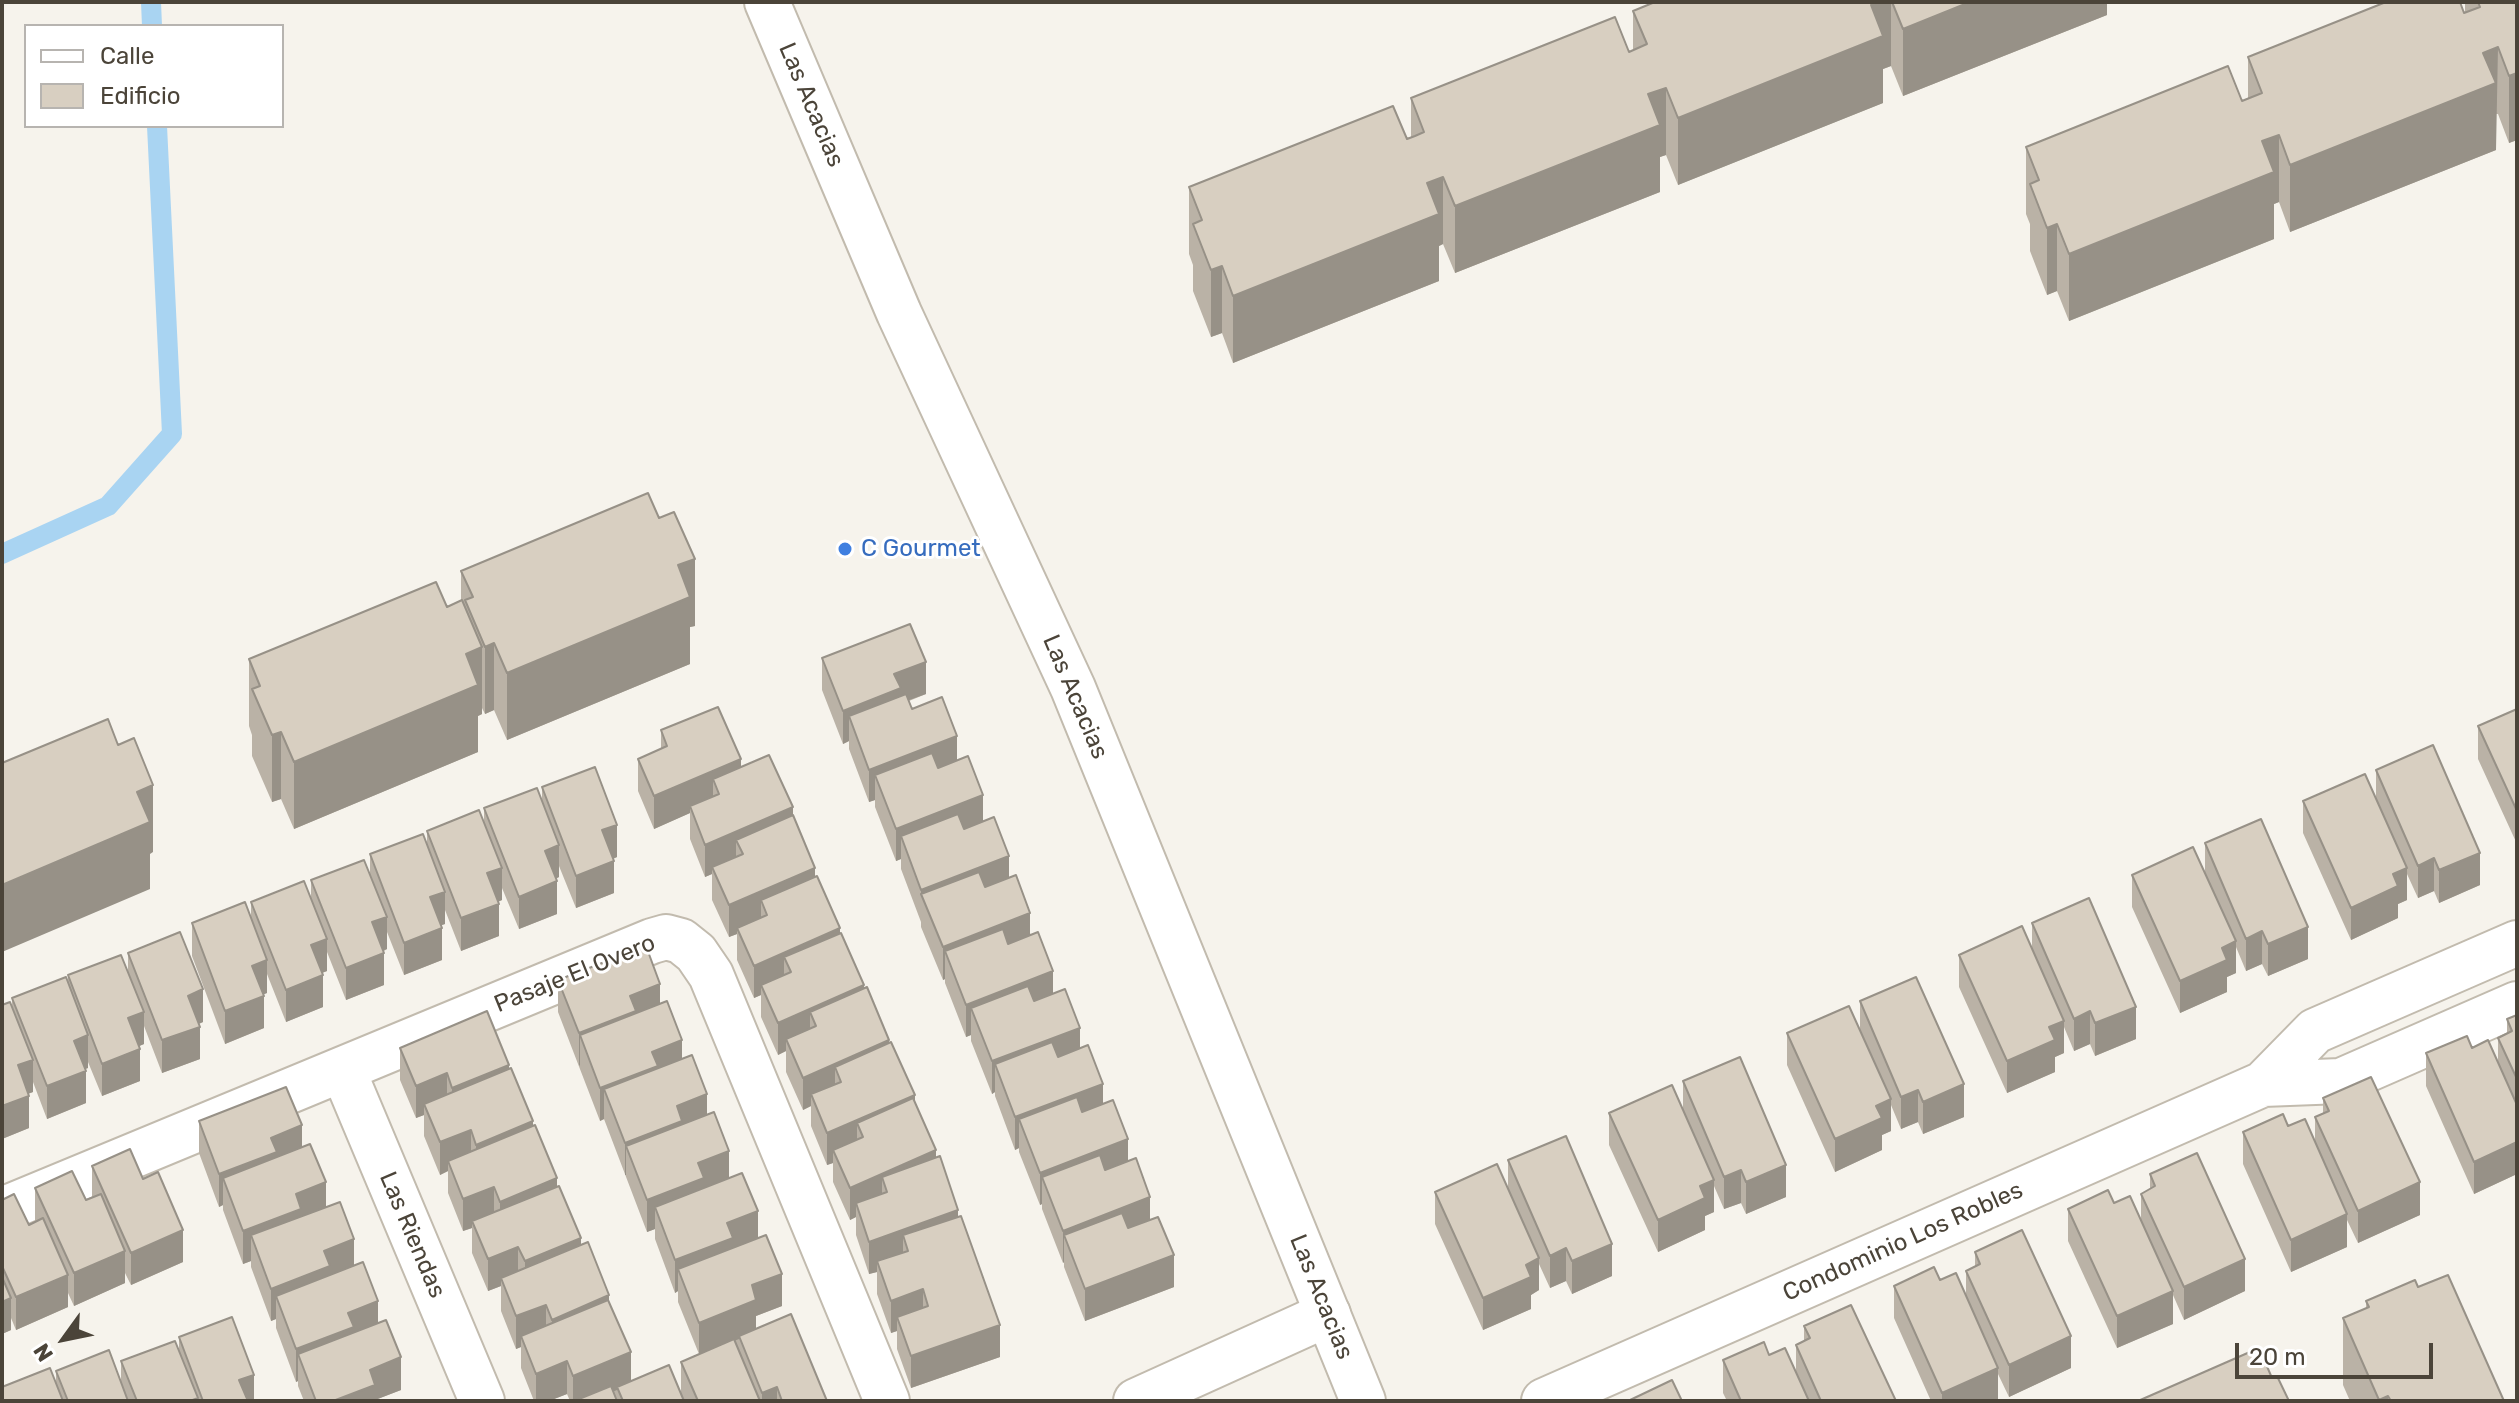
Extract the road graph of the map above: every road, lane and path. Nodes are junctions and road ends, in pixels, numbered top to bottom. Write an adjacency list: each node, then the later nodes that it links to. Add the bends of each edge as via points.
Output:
1 (767, 2): 7 (street, Las Acacias, via 899,313 1073,688)
2 (2517, 943): 5 (street, Condominio Los Robles, via 2315,1031)
3 (2517, 1004): 5 (street, Condominio Los Robles, via 2341,1081)
4 (343, 1070): 6 (street, Pasaje El Overo); 9 (street, Las Riendas); 10 (street, Pasaje El Overo, via 652,941 681,941 711,975)
5 (2263, 1084): 12 (street, Condominio Los Robles)
6 (2, 1210)
7 (1328, 1314): 8 (street, Las Acacias); 11 (street)
8 (1358, 1400)
9 (482, 1401)
10 (887, 1401)
11 (1136, 1401)
12 (1544, 1401)

